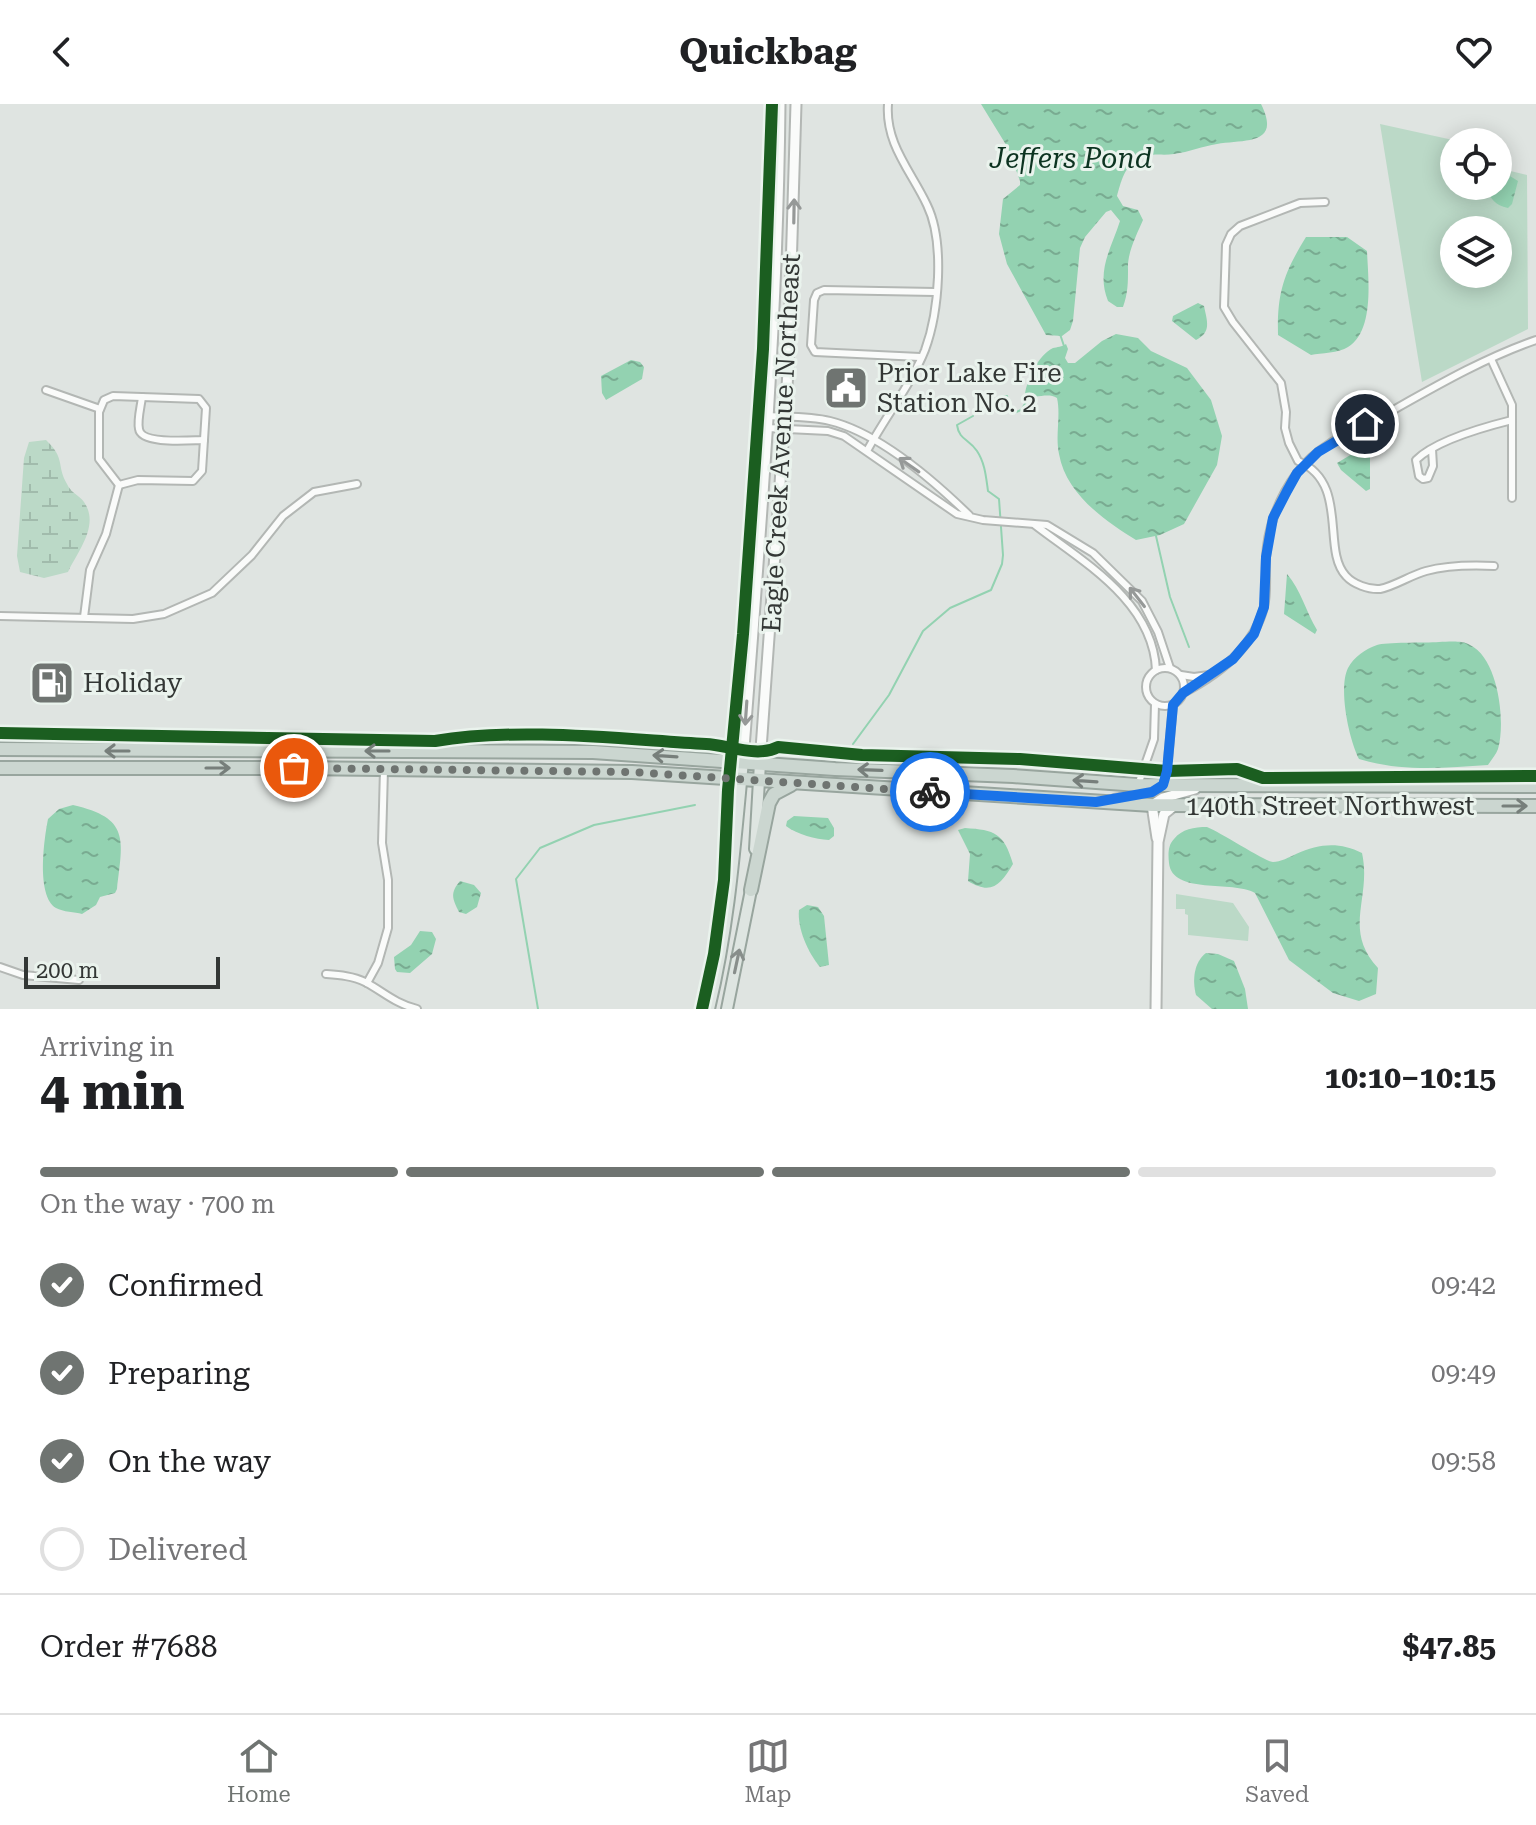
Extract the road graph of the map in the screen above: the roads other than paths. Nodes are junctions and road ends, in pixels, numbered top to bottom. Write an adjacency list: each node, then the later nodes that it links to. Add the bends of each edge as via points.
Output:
1 (780, 104): 12 (main road, Eagle Creek Avenue Northeast)
2 (796, 104): 13 (main road, Eagle Creek Avenue Northeast, one-way to 2)
3 (888, 104): 5 (street, via 892,141 932,216)
4 (1325, 202): 21 (street, via 1300,203 1240,226 1226,245 1224,307 1281,383 1289,443)
5 (935, 292): 7 (street); 7 (street, via 824,290 814,300 815,352)
6 (1536, 340): 8 (street)
7 (920, 357): 18 (street)
8 (1491, 359): 14 (street, via 1509,395); 21 (street, via 1346,434)
9 (46, 390): 11 (street)
10 (142, 397): 11 (street, via 113,396); 17 (street, via 199,399 206,408); 17 (street, via 141,435 152,440)
11 (100, 409): 23 (street, via 99,459)
12 (768, 416): 13 (street); 15 (main road, Eagle Creek Avenue Northeast)
13 (785, 417): 16 (main road, Eagle Creek Avenue Northeast); 18 (street, via 842,424)
14 (1512, 420): 19 (street); 24 (street)
15 (767, 428): 16 (street); 38 (main road, Eagle Creek Avenue Northeast, one-way to 38)
16 (784, 428): 20 (street, via 828,431); 39 (main road, Eagle Creek Avenue Northeast)
17 (204, 440): 23 (street, via 202,471 193,481)
18 (873, 440): 20 (street); 25 (street, one-way to 18)
19 (1432, 449): 19 (street, via 1416,460 1423,479 1432,473)
20 (867, 451): 25 (street, via 957,514)
21 (1305, 464): 27 (street, via 1328,496 1338,560 1357,584 1380,589 1426,571); 33 (street, via 1273,518 1264,607 1254,634)
22 (357, 484): 29 (street, via 314,492 283,516 212,593 164,614)
23 (119, 485): 29 (street, via 90,570)
24 (1512, 498)
25 (969, 515): 26 (street)
26 (1035, 525): 30 (street, one-way to 26, via 1142,601 1120,577 1062,533); 31 (street, via 1114,587 1132,608 1150,639)
27 (1494, 566)
28 (0, 616): 29 (street)
29 (84, 617)
30 (1170, 668): 31 (street); 32 (street)
31 (1156, 670): 35 (street, via 1145,684)
32 (1179, 674): 33 (street); 34 (street)
33 (1212, 674): 34 (street)
34 (1183, 693): 36 (street)
35 (1155, 704): 36 (street); 45 (street, via 1154,739)
36 (1173, 705): 46 (street)
37 (0, 749): 38 (highway, 140th Street Northwest, one-way to 37, via 536,751)
38 (743, 761): 39 (highway, 140th Street Northwest); 42 (main road, Eagle Creek Avenue Northeast)
39 (760, 763): 43 (main road, Eagle Creek Avenue Northeast); 45 (highway, 140th Street Northwest, one-way to 39)
40 (0, 768): 41 (highway, 140th Street Northwest, one-way to 41)
41 (384, 769): 42 (highway, 140th Street Northwest); 58 (street, via 388,928)
42 (741, 779): 43 (highway, 140th Street Northwest); 60 (main road, Eagle Creek Avenue Northeast, via 725,931)
43 (759, 781): 44 (highway, 140th Street Northwest); 54 (main road, Eagle Creek Avenue Northeast)
44 (794, 783): 49 (highway, 140th Street Northwest); 54 (highway, via 769,803)
45 (1138, 785): 46 (highway, 140th Street Northwest)
46 (1163, 785): 47 (highway, 140th Street Northwest); 49 (street, via 1152,792)
47 (1206, 786): 48 (highway, 140th Street Northwest); 50 (main road)
48 (1536, 786)
49 (1096, 802): 50 (highway, 140th Street Northwest)
50 (1152, 805): 51 (highway, 140th Street Northwest); 53 (main road)
51 (1174, 806): 52 (highway, 140th Street Northwest, one-way to 52); 53 (main road, via 1164,814)
52 (1536, 806)
53 (1158, 842): 62 (main road)
54 (751, 890): 61 (main road, Eagle Creek Avenue Northeast, one-way to 54)
55 (0, 967): 57 (street, via 23,975)
56 (326, 974): 58 (street)
57 (79, 980)
58 (367, 983): 59 (street, via 396,1003)
59 (417, 1009)
60 (709, 1009)
61 (727, 1009)
62 (1156, 1009)

